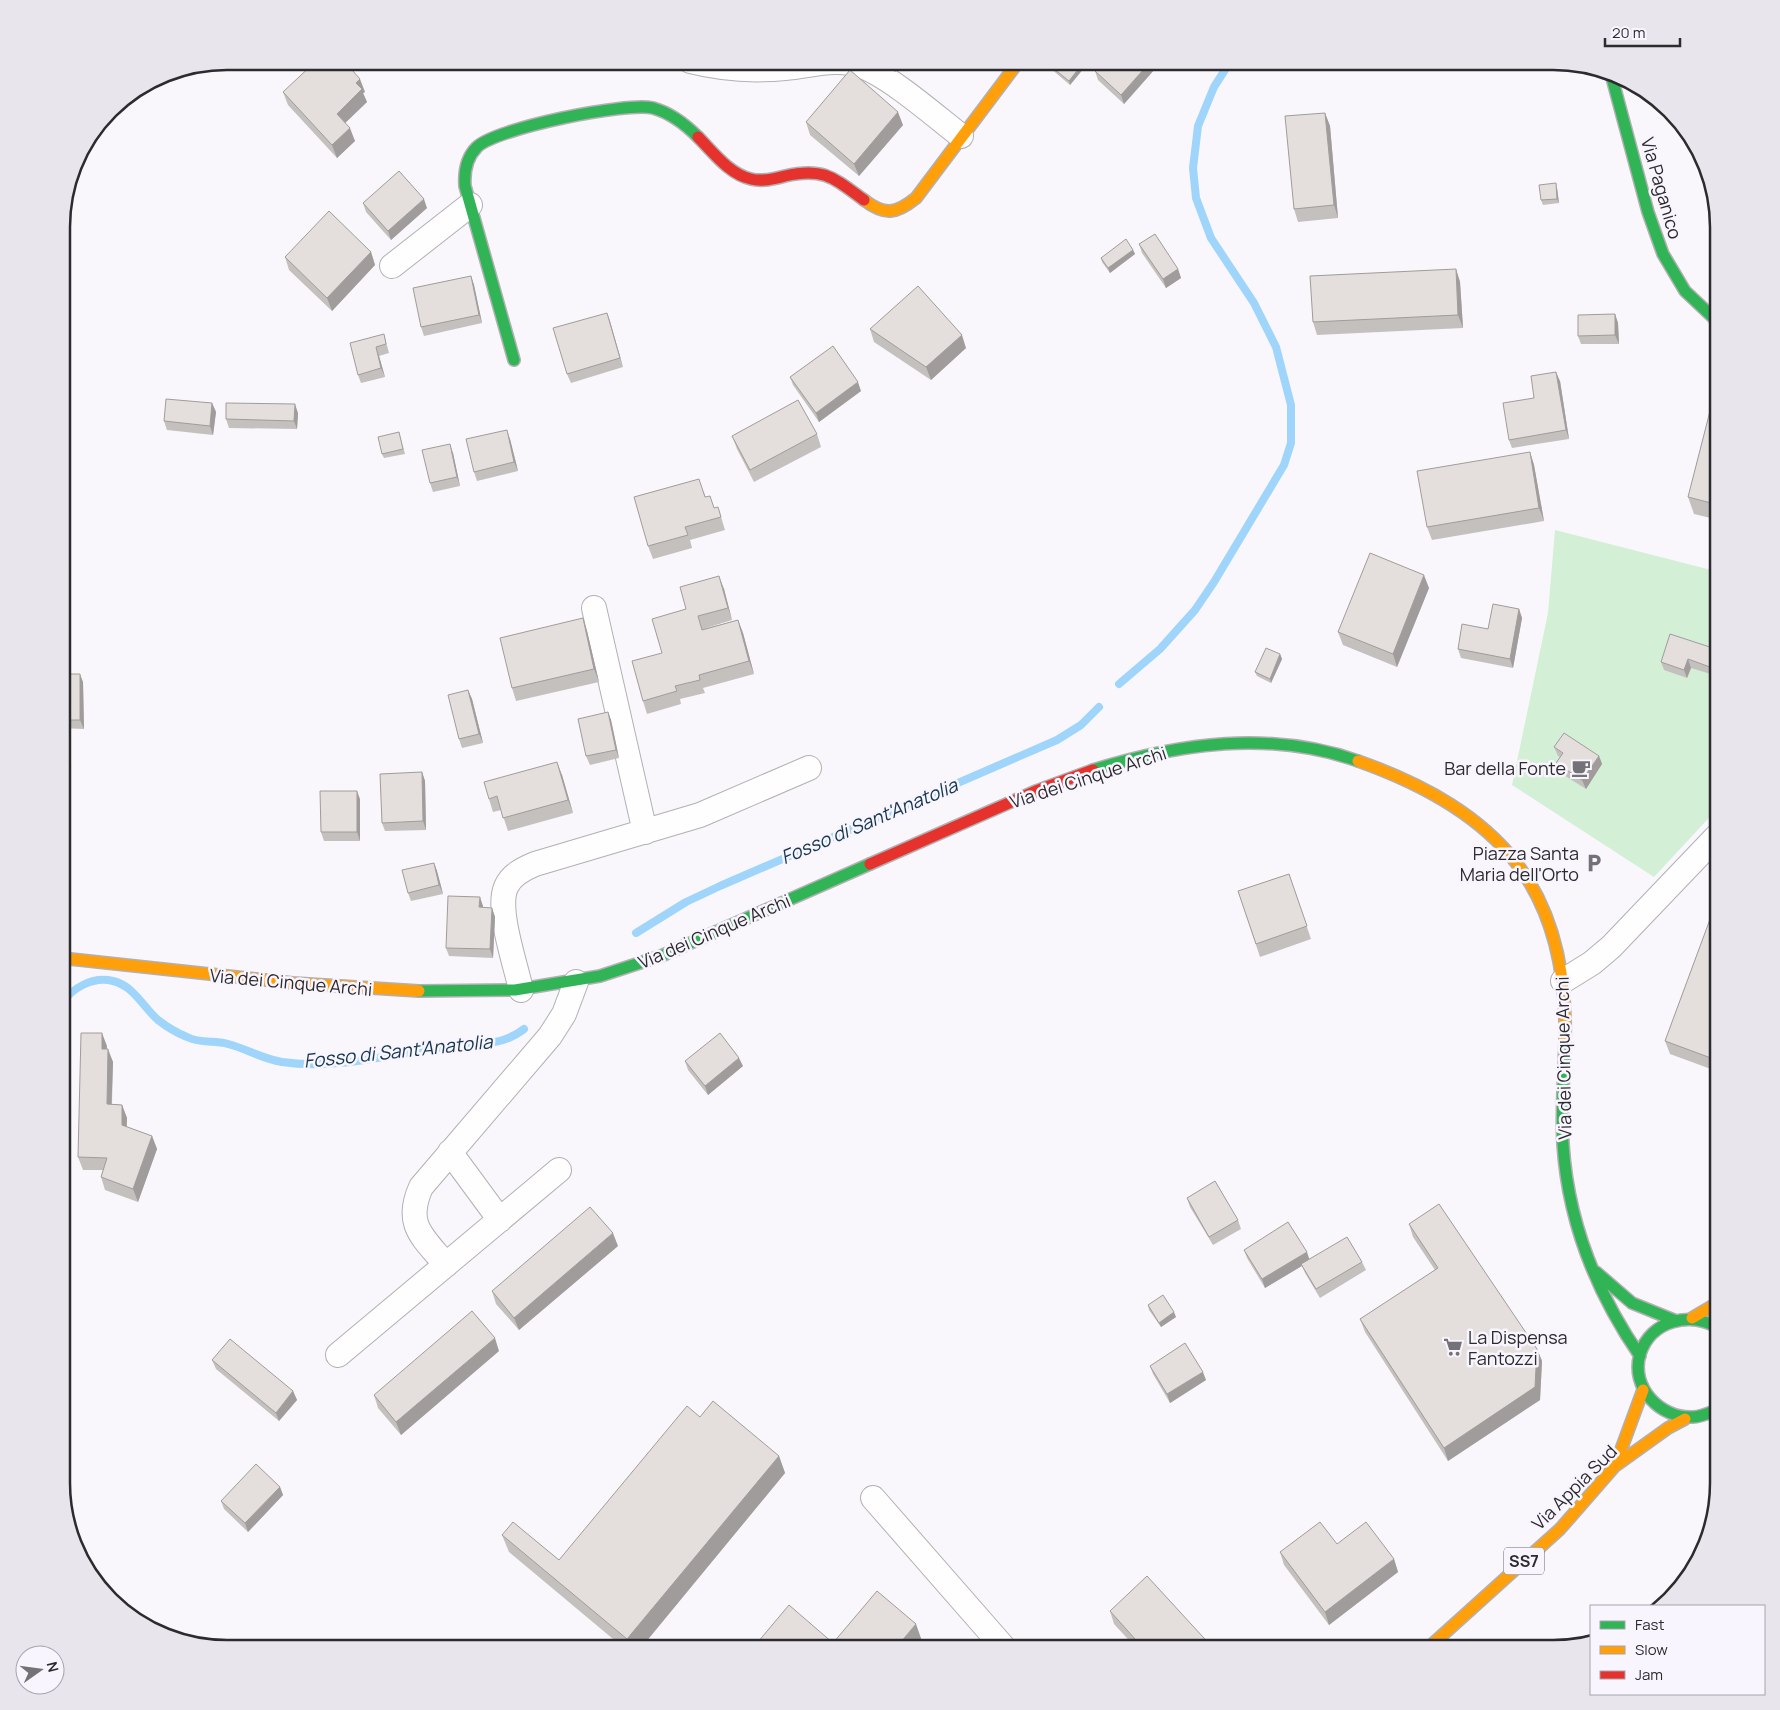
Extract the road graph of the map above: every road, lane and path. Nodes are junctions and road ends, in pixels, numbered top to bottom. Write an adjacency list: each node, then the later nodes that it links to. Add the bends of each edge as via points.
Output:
1 (866, 70): 4 (street, via 883,77)
2 (1013, 70): 4 (main road)
3 (1613, 82): 7 (main road, Via Paganico, via 1658,245 1681,287)
4 (962, 136): 5 (main road, via 912,202 895,212 887,212 872,206 838,180 817,171 796,172 769,181 748,179 725,164 698,135 672,115 642,107 611,109 481,142 469,154 464,170)
5 (470, 205): 6 (street); 8 (main road)
6 (392, 266)
7 (1710, 316)
8 (514, 360)
9 (594, 608): 11 (street)
10 (809, 768): 11 (street, via 708,812)
11 (645, 832): 16 (street, via 535,864 510,880 503,896 503,908)
12 (1710, 843): 14 (street, via 1610,947)
13 (70, 959): 16 (main road, Via dei Cinque Archi, via 301,985 446,993)
14 (1563, 981): 15 (main road, Via dei Cinque Archi, via 1555,939 1536,889 1511,853 1473,820 1416,785 1346,757 1296,745 1245,742 1158,752 1042,788 661,956); 20 (main road, Via dei Cinque Archi, via 1564,1153 1569,1197)
15 (576, 982): 16 (main road, Via dei Cinque Archi); 17 (street, via 554,1032)
16 (521, 990)
17 (450, 1152): 19 (street); 21 (street, via 424,1181 413,1211 417,1230)
18 (559, 1170): 19 (street)
19 (500, 1220): 21 (street)
20 (1587, 1262): 24 (main road, via 1616,1292 1632,1303); 27 (main road, Via dei Cinque Archi, via 1605,1305)
21 (446, 1264): 26 (street)
22 (1710, 1307): 23 (main road)
23 (1692, 1318): 24 (main road, SS7); 25 (main road, SS7)
24 (1674, 1320): 27 (main road, SS7, via 1659,1327 1647,1340)
25 (1710, 1323)
26 (338, 1355)
27 (1640, 1356): 28 (main road, SS7, via 1638,1374)
28 (1643, 1390): 30 (main road, via 1661,1410); 31 (main road, SS7)
29 (1710, 1413): 30 (main road, SS7)
30 (1685, 1419): 31 (main road, Via Appia Sud / SS7)
31 (1615, 1466): 34 (main road, Via Appia Sud / SS7, via 1560,1529)
32 (873, 1498): 33 (street)
33 (997, 1640)
34 (1437, 1640)

